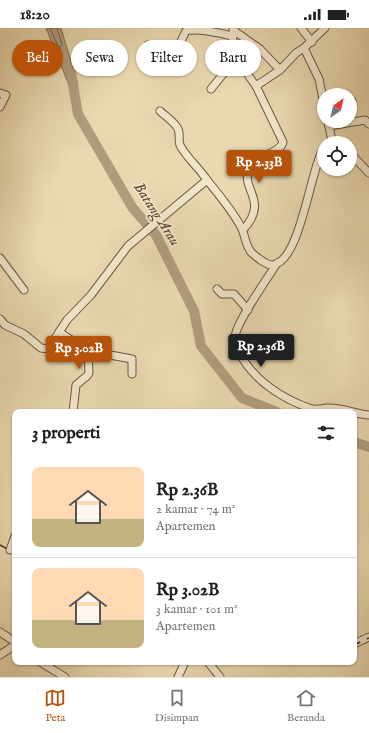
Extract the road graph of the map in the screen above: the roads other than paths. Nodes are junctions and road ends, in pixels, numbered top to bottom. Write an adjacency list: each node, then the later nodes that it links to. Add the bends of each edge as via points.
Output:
1 (301, 28): 5 (street)
2 (325, 28): 5 (street)
3 (233, 31): 4 (street, via 216,32 193,28 186,31); 7 (street, via 260,49)
4 (181, 40)
5 (312, 42): 6 (street)
6 (304, 48): 7 (street); 11 (street)
7 (280, 70): 10 (street)
8 (221, 76): 12 (street)
9 (249, 76): 10 (street)
10 (256, 86): 22 (street, via 283,142 280,147 255,161 250,168 248,183 256,208 251,221)
11 (321, 88)
12 (211, 89)
13 (0, 93): 14 (street, via 6,95)
14 (0, 107)
15 (160, 111): 21 (street, via 178,129 181,148)
16 (368, 121): 17 (street)
17 (357, 122)
18 (357, 160): 20 (street)
19 (317, 164): 24 (street, via 293,241)
20 (369, 173)
21 (207, 180): 22 (street); 29 (street, via 128,246)
22 (243, 230): 24 (street, via 251,251 270,265)
23 (0, 258): 26 (street)
24 (277, 263): 27 (street)
25 (217, 289): 27 (street, via 222,294 231,293 236,296)
26 (24, 290)
27 (248, 310): 34 (street, via 235,339 242,357 258,378 288,398)
28 (1, 323): 29 (street, via 45,349)
29 (59, 332): 30 (street)
30 (88, 351): 31 (street, via 132,359); 32 (street, via 89,372 76,384)
31 (132, 374)
32 (73, 409)
33 (314, 409): 35 (street)
34 (314, 409)
35 (343, 409)
36 (357, 412): 37 (street)
37 (369, 415)
38 (12, 544): 39 (street)
39 (10, 550)
40 (0, 632): 42 (street)
41 (369, 637): 43 (street)
42 (12, 642)
43 (357, 643)
44 (12, 646): 45 (street)
45 (0, 655)
46 (45, 665): 49 (street)
47 (184, 665): 50 (street)
48 (210, 665): 51 (street)
49 (65, 677)
50 (178, 677)
51 (220, 677)

